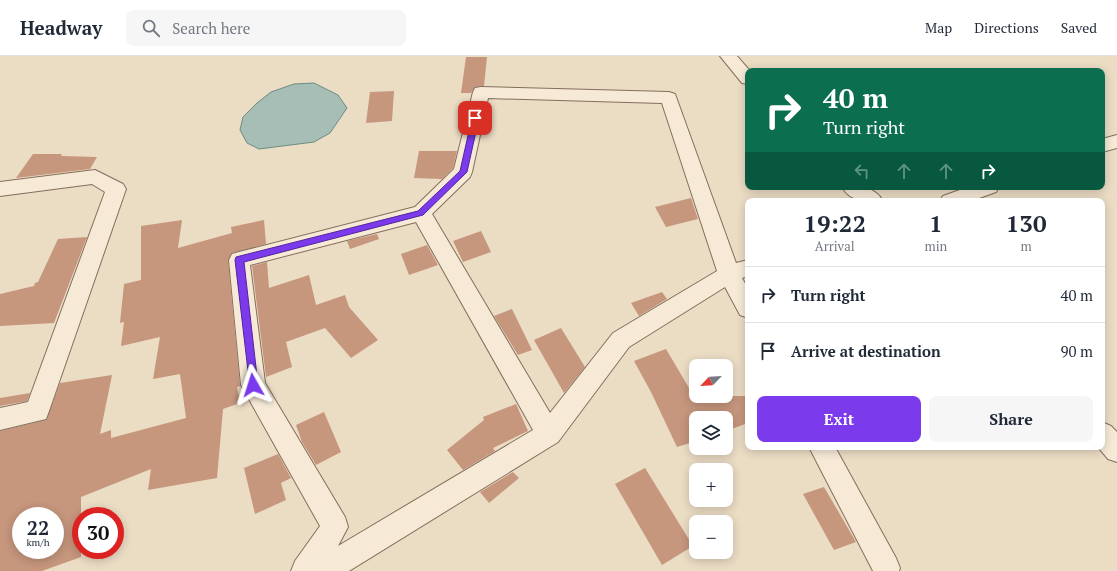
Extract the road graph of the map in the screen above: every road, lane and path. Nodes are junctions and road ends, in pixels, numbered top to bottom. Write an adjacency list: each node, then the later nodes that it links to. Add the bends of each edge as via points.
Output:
1 (728, 56): 2 (street)
2 (745, 76)
3 (1117, 141): 4 (street)
4 (1105, 145)
5 (0, 189): 13 (street, via 95,177 116,189 37,411)
6 (856, 190): 8 (street)
7 (981, 190): 9 (street)
8 (868, 198)
9 (958, 198)
10 (421, 213): 11 (street, via 463,172 481,92 669,98); 14 (street); 19 (street, via 239,260 253,385 335,527)
11 (739, 271): 12 (street); 14 (street, via 621,340)
12 (745, 296)
13 (0, 418)
14 (549, 434): 20 (street)
15 (1105, 437): 17 (street)
16 (824, 450): 18 (street)
17 (1117, 450)
18 (886, 568)
19 (305, 571)
20 (323, 571)

